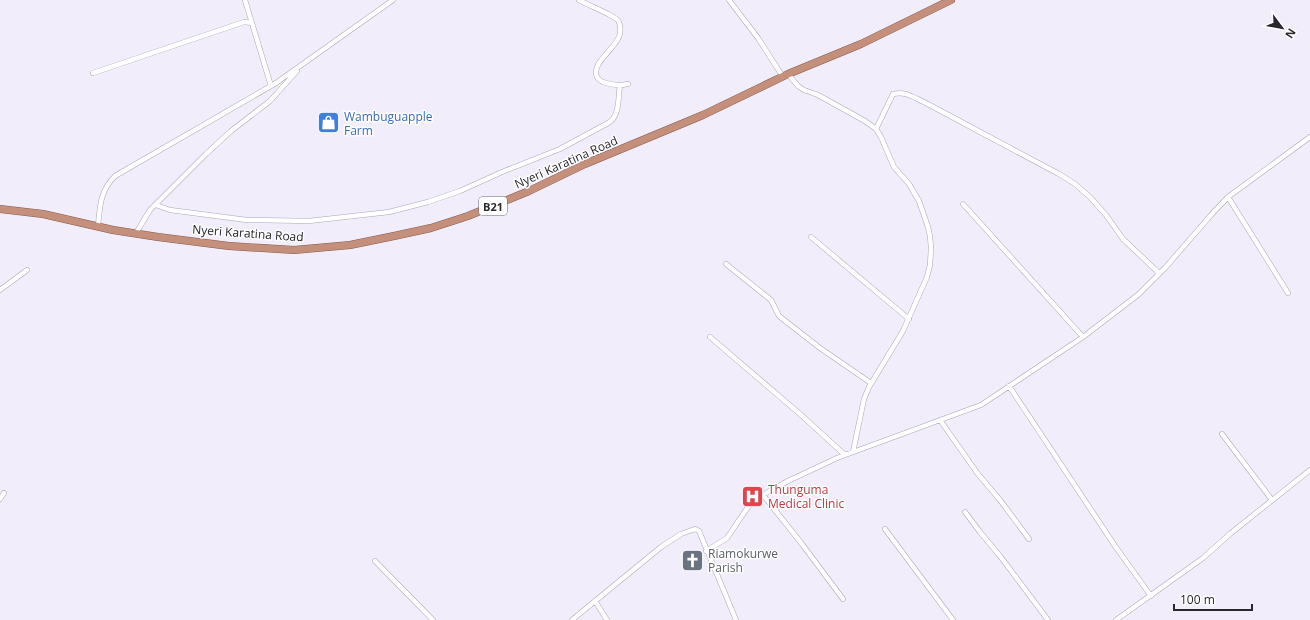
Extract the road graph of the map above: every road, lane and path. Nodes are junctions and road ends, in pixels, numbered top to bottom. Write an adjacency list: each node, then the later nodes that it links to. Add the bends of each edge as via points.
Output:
1 (245, 0): 6 (street)
2 (393, 0): 7 (street)
3 (579, 0): 11 (street, via 619,21 619,37 598,65 596,72 601,82)
4 (729, 0): 9 (street)
5 (951, 0): 9 (highway, Nyeri Karatina Road / B21, via 861,44)
6 (252, 23): 8 (street, via 244,22); 12 (street)
7 (304, 64): 12 (street); 17 (street, via 270,101 226,135)
8 (93, 73)
9 (786, 75): 13 (street, via 804,90 818,95); 20 (highway, Nyeri Karatina Road / B21, via 703,115 585,164 529,191 431,228 350,245 294,250 229,246)
10 (628, 84): 11 (street)
11 (620, 85): 17 (street, via 616,116 613,120 560,149 428,202 389,212 309,220 247,220 170,210)
12 (271, 86): 19 (street, via 115,176 108,183 102,196)
13 (876, 129): 24 (street, via 893,94 907,94 924,102 1075,184 1090,197 1123,239); 27 (street, via 894,167 919,201 930,236 930,265 927,277)
14 (1310, 136): 15 (street)
15 (1228, 197): 24 (street); 26 (street)
16 (963, 204): 28 (street)
17 (156, 205): 20 (street, via 150,210)
18 (0, 209): 19 (highway, Nyeri Karatina Road / B21, via 43,214)
19 (98, 226): 20 (highway, Nyeri Karatina Road / B21)
20 (136, 234)
21 (811, 237): 27 (street)
22 (726, 264): 30 (street, via 765,294 779,316)
23 (27, 270): 25 (street)
24 (1159, 273): 28 (street, via 1139,294)
25 (0, 290)
26 (1288, 294)
27 (909, 319): 30 (street)
28 (1083, 336): 31 (street)
29 (710, 337): 35 (street)
30 (871, 383): 34 (street, via 864,399)
31 (1009, 386): 32 (street, via 981,405); 46 (street)
32 (940, 420): 34 (street); 43 (street)
33 (1222, 434): 40 (street)
34 (853, 452): 35 (street)
35 (845, 455): 38 (street)
36 (1310, 470): 40 (street)
37 (4, 493): 39 (street)
38 (763, 495): 44 (street, via 753,502 727,538); 47 (street)
39 (0, 499)
40 (1272, 500): 46 (street, via 1203,558)
41 (965, 512): 54 (street)
42 (885, 529): 53 (street)
43 (1029, 539)
44 (706, 551): 48 (street, via 699,531 695,529 681,534 661,547); 52 (street)
45 (376, 561): 49 (street)
46 (1151, 596): 55 (street)
47 (843, 599)
48 (595, 601): 50 (street); 51 (street)
49 (433, 620)
50 (572, 620)
51 (607, 620)
52 (736, 620)
53 (953, 620)
54 (1048, 620)
55 (1116, 620)

